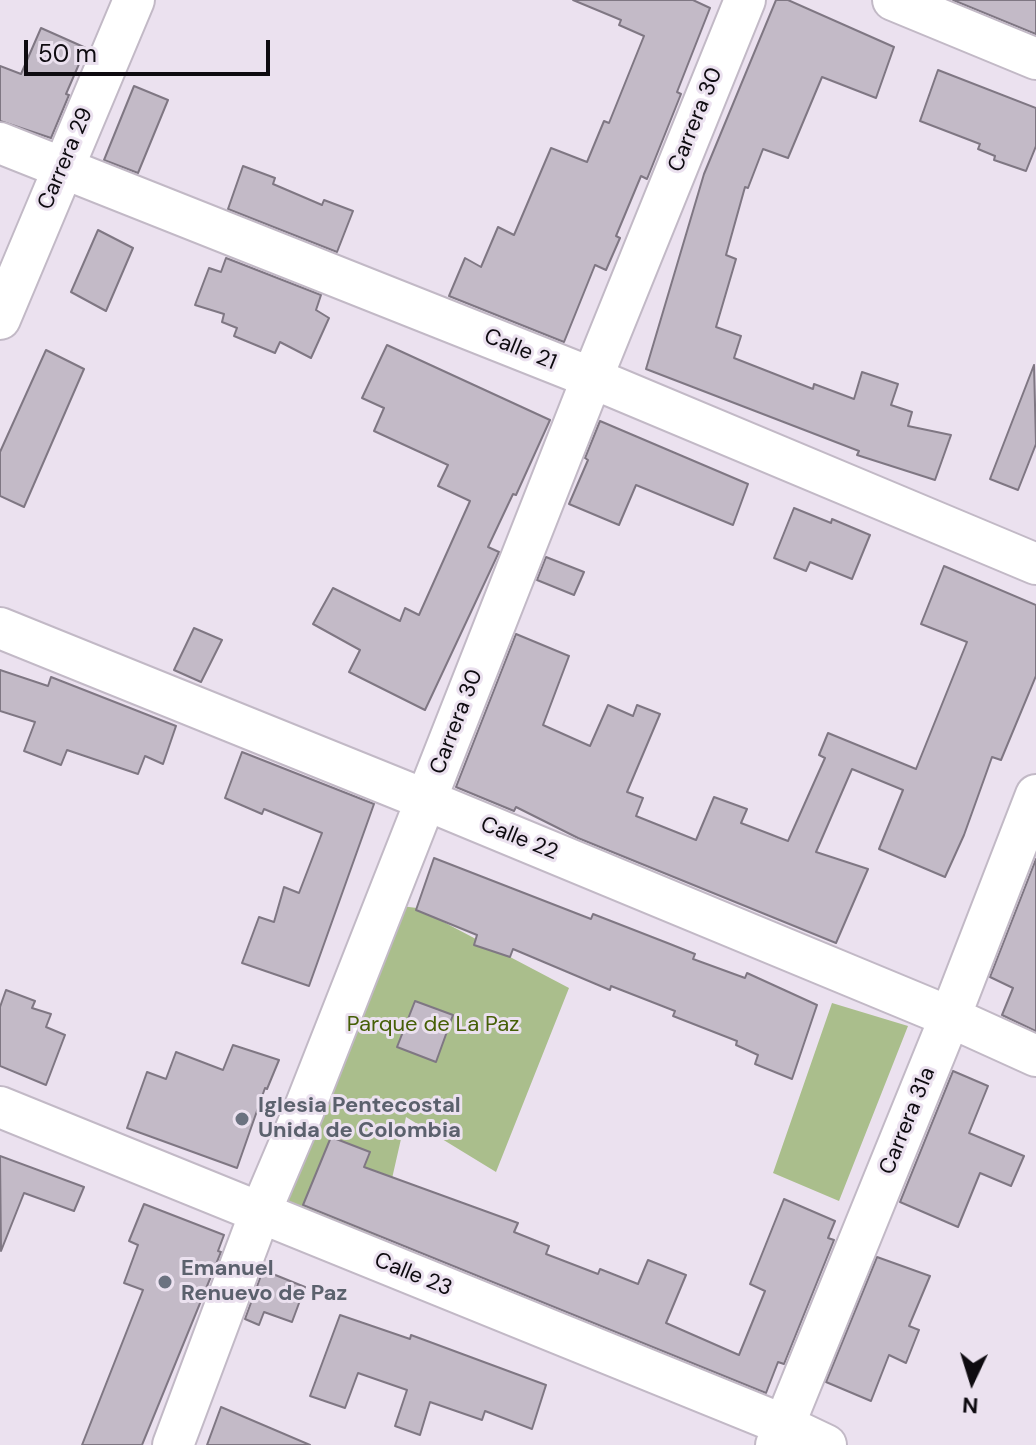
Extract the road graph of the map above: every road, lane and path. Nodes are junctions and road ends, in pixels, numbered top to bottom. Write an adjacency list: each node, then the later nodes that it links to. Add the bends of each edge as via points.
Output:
1 (134, 0): 6 (street, Carrera 29)
2 (745, 0): 8 (street, Carrera 30)
3 (893, 0): 4 (street)
4 (1036, 59)
5 (0, 143): 6 (street, Calle 21)
6 (62, 168): 7 (street, Carrera 29); 8 (street, Calle 21)
7 (0, 319)
8 (592, 378): 9 (street, Calle 21); 12 (street, Carrera 30)
9 (1036, 564)
10 (0, 628): 12 (street, Calle 22)
11 (1036, 795): 13 (street, Carrera 31a)
12 (426, 800): 13 (street, Calle 22); 16 (street, Carrera 30)
13 (950, 1017): 14 (street, Calle 22); 17 (street, Carrera 31a)
14 (1036, 1056)
15 (0, 1107): 16 (street, Calle 23)
16 (260, 1213): 17 (street, Calle 23); 18 (street, Carrera 30)
17 (780, 1435): 19 (street, Calle 23)
18 (173, 1445)
19 (826, 1445)

